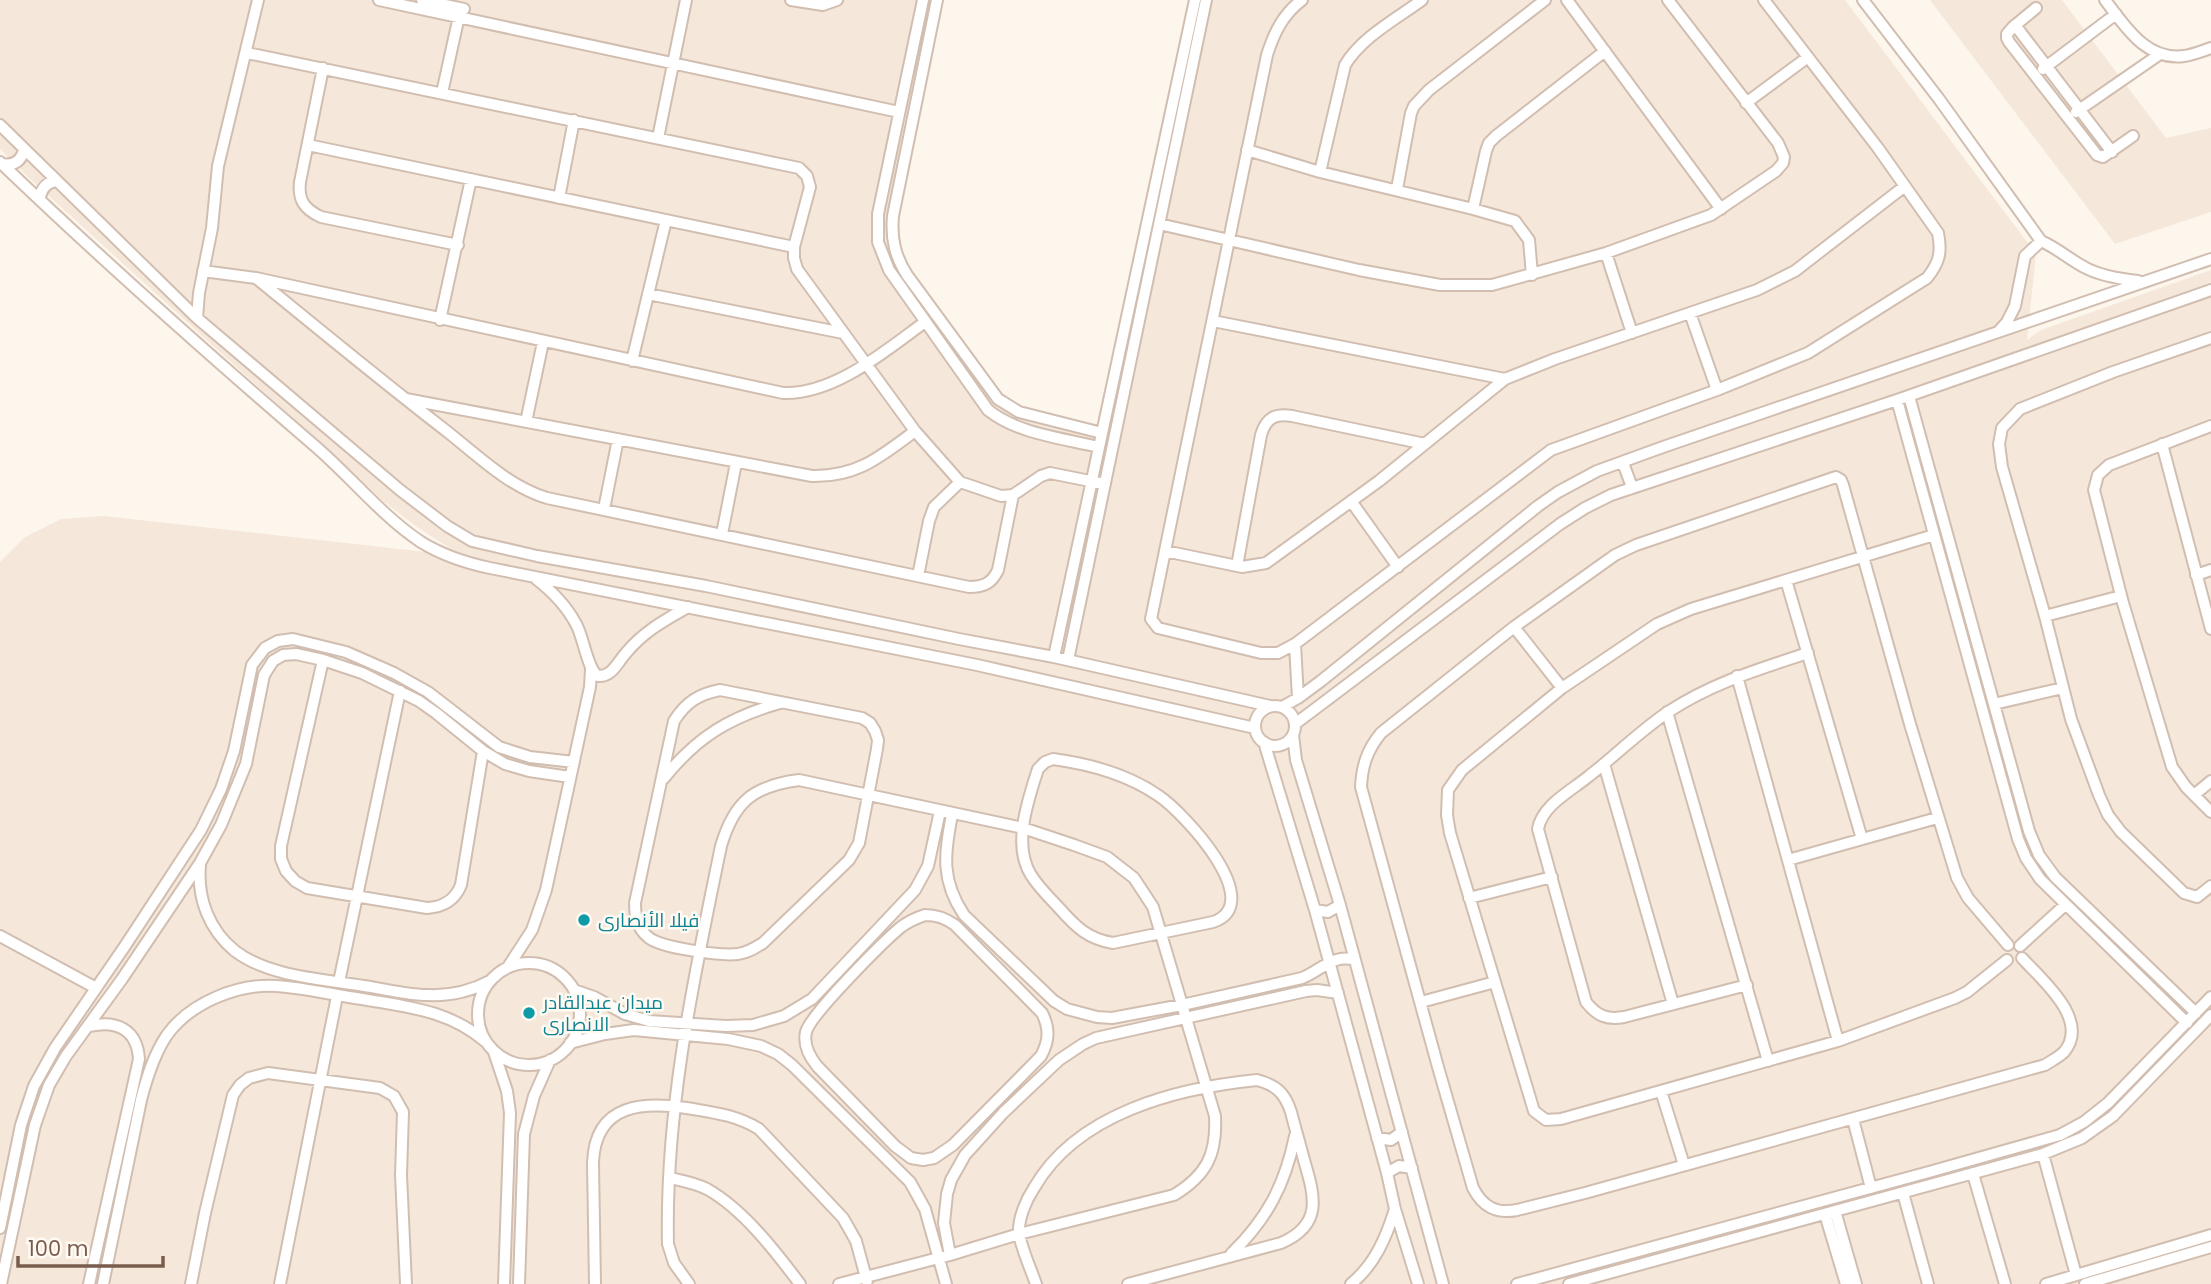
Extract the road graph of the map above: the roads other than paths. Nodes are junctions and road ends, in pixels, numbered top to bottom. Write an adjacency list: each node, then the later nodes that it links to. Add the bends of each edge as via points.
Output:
1 (258, 0): 27 (street)
2 (379, 0): 21 (street)
3 (422, 0): 30 (street)
4 (686, 0): 30 (street)
5 (791, 0): 6 (street, via 822,5)
6 (837, 0)
7 (923, 0): 23 (street)
8 (937, 0): 24 (street)
9 (1195, 0): 31 (street)
10 (1206, 0): 31 (street)
11 (1302, 0): 46 (street, via 1273,37)
12 (1422, 0): 49 (street, via 1352,53 1345,65)
13 (1545, 0): 53 (street, via 1414,106)
14 (1567, 0): 26 (street)
15 (1668, 0): 36 (street)
16 (1764, 0): 29 (street)
17 (1863, 0): 61 (street)
18 (2105, 0): 20 (street)
19 (2036, 8): 22 (street)
20 (2116, 14): 28 (street, via 2137,40); 32 (street)
21 (458, 16): 30 (street); 35 (street)
22 (2015, 25): 32 (street); 34 (street, via 2007,38)
23 (916, 33): 24 (street); 37 (street)
24 (929, 35): 66 (street, via 893,216 892,241)
25 (2211, 48): 28 (street, via 2186,56)
26 (1605, 51): 56 (street, via 1489,143); 57 (street)
27 (247, 52): 33 (street); 68 (street, via 221,147)
28 (2160, 54): 38 (street)
29 (1808, 57): 36 (street); 52 (street)
30 (674, 59): 37 (street); 43 (street)
31 (1187, 62): 59 (street); 94 (street)
32 (2046, 66): 34 (street); 38 (street)
33 (323, 68): 35 (street); 44 (street)
34 (2035, 75): 39 (street)
35 (442, 93): 40 (street)
36 (1746, 103): 57 (street, via 1778,143 1783,163)
37 (900, 108): 67 (street, via 877,221 878,242)
38 (2080, 110): 39 (street); 47 (street)
39 (2068, 118): 47 (street, via 2099,157)
40 (574, 120): 43 (street); 54 (street)
41 (0, 125): 45 (street)
42 (2133, 136): 47 (street)
43 (658, 138): 63 (street, via 799,168 810,187)
44 (308, 145): 50 (street); 62 (street, via 299,193 310,212)
45 (24, 149): 48 (street, via 17,162); 51 (street)
46 (1247, 150): 49 (street); 60 (street)
47 (2112, 152)
48 (1, 163): 55 (street)
49 (1320, 172): 53 (street)
50 (471, 179): 54 (street); 62 (street)
51 (57, 181): 55 (street, via 46,185); 75 (street)
52 (1905, 186): 74 (street, via 1795,271 1758,290); 87 (street, via 1938,233 1941,250 1937,266 1927,278 1820,346)
53 (1397, 189): 56 (street)
54 (559, 198): 58 (street)
55 (40, 199): 102 (street)
56 (1473, 209): 69 (street, via 1515,221 1529,240)
57 (1721, 209): 64 (street)
58 (666, 220): 63 (street); 73 (street)
59 (1159, 224): 60 (street); 105 (street)
60 (1230, 240): 69 (street, via 1440,285 1492,285); 77 (street)
61 (2041, 241): 71 (street, via 2087,269); 81 (street, via 2025,256 2015,306)
62 (458, 245): 76 (street)
63 (794, 247): 79 (street, via 797,270)
64 (1606, 253): 69 (street); 80 (street)
65 (2211, 259): 71 (street)
66 (900, 265): 67 (street); 94 (street, via 998,399 1019,412)
67 (889, 270): 78 (street)
68 (203, 271): 70 (street); 75 (street)
69 (1532, 275)
70 (256, 278): 76 (street); 89 (street)
71 (2143, 282): 81 (street)
72 (2211, 290): 88 (street)
73 (648, 294): 79 (street); 84 (street)
74 (1690, 313): 80 (street); 87 (street)
75 (197, 318): 99 (street)
76 (440, 320): 83 (street)
77 (1213, 321): 86 (street); 112 (street)
78 (925, 322): 85 (street); 98 (street, via 978,398 1000,420)
79 (843, 333): 85 (street)
80 (1632, 333): 86 (street)
81 (1997, 333): 101 (street)
82 (2211, 338): 125 (street, via 2039,400 2020,409 2002,428 2002,467)
83 (543, 342): 84 (street); 91 (street)
84 (632, 361): 85 (street, via 797,394)
85 (866, 364): 93 (street)
86 (1505, 379): 96 (street)
87 (1717, 390): 115 (street, via 1551,450)
88 (1909, 396): 90 (street); 123 (street)
89 (404, 398): 91 (street); 109 (street, via 518,485 547,498)
90 (1897, 400): 106 (street); 111 (street)
91 (526, 422): 95 (street)
92 (2211, 426): 97 (street)
93 (915, 431): 100 (street, via 848,473 812,476); 104 (street)
94 (1102, 433): 98 (street)
95 (618, 439): 100 (street); 109 (street)
96 (1425, 444): 108 (street); 114 (street, via 1292,415 1271,417 1261,435)
97 (2162, 444): 117 (street); 121 (street, via 2109,465 2095,483)
98 (1099, 447): 103 (street)
99 (351, 450): 102 (street); 128 (street, via 447,526 484,545)
100 (736, 463): 110 (street)
101 (1623, 463): 106 (street); 142 (street, via 1597,471 1538,506)
102 (336, 464): 118 (street, via 428,546 469,563)
103 (1092, 481): 105 (street); 107 (street, via 1050,473); 133 (street)
104 (960, 482): 107 (street, via 1001,496); 119 (street, via 934,507)
105 (1105, 485): 136 (street)
106 (1632, 487): 148 (street, via 1560,524)
107 (1013, 495): 119 (street, via 998,570 987,584 969,587)
108 (1351, 502): 114 (street, via 1266,564); 115 (street)
109 (604, 509): 110 (street)
110 (722, 534): 119 (street)
111 (1934, 535): 113 (street); 124 (street)
112 (1165, 551): 114 (street); 130 (street, via 1151,619 1155,626 1261,653 1278,653)
113 (1862, 557): 120 (street); 126 (street, via 1843,485 1831,477 1625,549); 163 (street)
114 (1237, 566)
115 (1398, 567): 130 (street)
116 (2211, 570): 117 (street)
117 (2196, 575): 127 (street)
118 (533, 576): 122 (street); 137 (street, via 569,612)
119 (918, 576)
120 (1786, 580): 132 (street); 139 (street, via 1666,619)
121 (2121, 596): 125 (street); 158 (street, via 2172,767)
122 (688, 607): 131 (street); 137 (street, via 647,632 607,676 598,676)
123 (1969, 611): 124 (street); 144 (street)
124 (1956, 615): 157 (street)
125 (2045, 616): 140 (street)
126 (1514, 628): 139 (street); 198 (street, via 1381,733 1371,745 1362,773)
127 (2211, 629)
128 (921, 631): 129 (street); 131 (street, via 921,648)
129 (959, 639): 133 (street); 135 (street, via 948,648)
130 (1295, 643): 142 (street)
131 (916, 652): 135 (street)
132 (1808, 653): 138 (street); 165 (street)
133 (1054, 657): 136 (street)
134 (323, 660): 141 (street); 167 (street, via 290,654 277,658 266,670 240,784); 170 (street, via 281,859 286,872 301,885)
135 (950, 660): 147 (street)
136 (1068, 660): 145 (street)
137 (591, 669): 151 (street)
138 (1737, 676): 146 (street); 166 (street)
139 (1562, 688): 171 (street, via 1462,770 1448,790 1450,833)
140 (2063, 688): 144 (street); 169 (street, via 2108,815 2184,893 2197,897)
141 (400, 691): 150 (street); 170 (street)
142 (1298, 698): 145 (street)
143 (783, 702): 154 (street, via 754,710 703,738); 154 (street, via 720,690 693,699 674,721); 159 (street, via 870,723 878,740)
144 (1994, 704): 155 (street)
145 (1276, 707): 147 (street, via 1261,712); 148 (street, via 1291,713)
146 (1667, 712): 152 (street); 190 (street)
147 (1255, 728): 149 (street)
148 (1294, 729): 149 (street, via 1285,743); 172 (street, via 1296,760)
149 (1264, 742): 174 (street)
150 (483, 751): 153 (street, via 517,768); 170 (street, via 461,884 455,896 433,908)
151 (573, 762): 153 (street); 191 (street, via 530,757 499,747 428,692 358,656 300,640 272,644 252,665 234,751 212,810)
152 (1604, 764): 168 (street, via 1549,808 1540,821 1538,830); 199 (street)
153 (570, 777): 185 (street, via 538,916)
154 (662, 780): 182 (street, via 635,915 639,926 657,943)
155 (2015, 780): 157 (street); 189 (street, via 2033,843 2046,867)
156 (2211, 781): 158 (street)
157 (2003, 783): 173 (street, via 2026,858)
158 (2194, 795): 161 (street)
159 (869, 796): 160 (street); 182 (street, via 855,852 762,943 737,954); 182 (street, via 799,780 777,783 740,806 727,825 721,846)
160 (940, 811): 162 (street); 176 (street, via 922,879)
161 (2211, 812)
162 (952, 814): 164 (street); 175 (street, via 945,868 951,893)
163 (1937, 817): 165 (street); 181 (street, via 1962,889)
164 (1023, 828): 179 (street, via 1107,857 1134,878 1153,907); 179 (street, via 1023,852 1031,875 1085,935 1113,943); 179 (street, via 1038,769 1053,759 1115,773 1159,796 1187,820 1210,849 1223,871 1231,903 1222,919)
165 (1862, 839): 166 (street)
166 (1788, 860): 211 (street)
167 (200, 863): 187 (street, via 203,905 233,950 275,971); 209 (street)
168 (1552, 877): 171 (street); 199 (street, via 1586,1002 1593,1011 1613,1019)
169 (2211, 887)
170 (357, 896): 187 (street)
171 (1469, 898): 188 (street)
172 (1340, 905): 174 (street, via 1328,912); 183 (street)
173 (2065, 905): 181 (street); 194 (street)
174 (1315, 911): 184 (street)
175 (964, 915): 177 (street); 197 (street)
176 (888, 917): 178 (street); 201 (street)
177 (955, 925): 178 (street, via 925,915); 202 (street)
178 (898, 929): 206 (street)
179 (1161, 934): 200 (street)
180 (0, 936): 191 (street)
181 (2017, 950): 211 (street, via 2004,954 2007,960 1967,992); 222 (street, via 2071,1018 2070,1042 2063,1052 2033,1069)
182 (699, 951): 207 (street)
183 (1355, 960): 184 (street, via 1342,957); 224 (street)
184 (1329, 962): 193 (street); 200 (street, via 1302,978)
185 (508, 967): 186 (street); 192 (street, via 535,963 549,967)
186 (490, 981): 187 (street, via 467,991 428,995); 213 (street, via 478,1011)
187 (339, 982)
188 (1495, 982): 198 (street); 220 (street, via 1534,1111 1546,1119)
189 (2165, 983): 194 (street); 203 (street)
190 (1747, 985): 199 (street); 216 (street)
191 (96, 989): 239 (street, via 47,1060 29,1098)
192 (574, 989): 207 (street, via 636,1018); 212 (street, via 580,1017)
193 (1338, 993): 205 (street, via 1306,991); 225 (street)
194 (2156, 993): 208 (street)
195 (337, 996): 213 (street, via 445,1016); 218 (street); 251 (street, via 276,986 236,991 200,1007 168,1034 145,1085)
196 (2211, 997): 203 (street)
197 (1054, 1001): 200 (street, via 1067,1009 1112,1018); 202 (street)
198 (1420, 1002): 228 (street, via 1473,1188 1486,1205 1507,1212 1517,1210)
199 (1673, 1004)
200 (1182, 1005): 205 (street)
201 (799, 1009): 206 (street); 207 (street, via 752,1025)
202 (1042, 1013): 227 (street, via 1048,1035 1041,1056 943,1153 923,1160)
203 (2196, 1013): 208 (street)
204 (2211, 1016): 217 (street)
205 (1186, 1018): 219 (street); 244 (street, via 1083,1044 1059,1060 1003,1113 965,1154 951,1180 944,1208)
206 (810, 1021): 227 (street, via 805,1045 809,1056)
207 (685, 1023): 210 (street)
208 (2186, 1023): 214 (street)
209 (90, 1026): 249 (street, via 57,1070 43,1100); 250 (street, via 104,1023 124,1029 136,1045 139,1059)
210 (684, 1035): 212 (street, via 634,1030); 221 (street); 230 (street, via 744,1042 778,1054)
211 (1838, 1041): 216 (street)
212 (570, 1043): 215 (street)
213 (489, 1046): 215 (street, via 502,1057 526,1064); 255 (street, via 501,1070 510,1113)
214 (2154, 1056): 217 (street); 234 (street, via 2108,1103 2060,1135)
215 (550, 1060): 256 (street, via 524,1134)
216 (1768, 1060): 220 (street)
217 (2163, 1064): 226 (street, via 2113,1116)
218 (321, 1080): 252 (street, via 262,1073 236,1090); 253 (street); 254 (street, via 385,1090 401,1106)
219 (1207, 1088): 223 (street, via 1257,1080 1269,1083 1287,1100); 241 (street, via 1133,1108 1070,1146 1029,1195); 241 (street, via 1216,1135 1212,1154 1190,1185 1156,1201)
220 (1661, 1091): 228 (street)
221 (675, 1106): 233 (street); 247 (street, via 729,1115 759,1129 843,1218 856,1241); 257 (street, via 635,1106 608,1120 599,1133 593,1147)
222 (1853, 1119): 228 (street); 234 (street)
223 (1296, 1132): 245 (street, via 1290,1160 1267,1213); 245 (street, via 1314,1196 1307,1226 1281,1243)
224 (1402, 1132): 225 (street, via 1391,1140); 229 (street)
225 (1377, 1138): 231 (street)
226 (2043, 1154): 232 (street); 246 (street)
227 (912, 1158): 230 (street)
228 (1684, 1165)
229 (1412, 1168): 231 (street, via 1399,1166); 266 (street)
230 (900, 1171): 244 (street, via 918,1195)
231 (1387, 1173): 236 (street)
232 (1973, 1174): 235 (street); 271 (street)
233 (670, 1178): 258 (street, via 668,1244 674,1263); 259 (street, via 706,1189 722,1200 765,1241)
234 (1871, 1188): 238 (street)
235 (1903, 1193): 237 (street); 270 (street)
236 (1395, 1209): 264 (street, via 1375,1258); 265 (street)
237 (1830, 1213): 240 (street); 268 (street); 269 (street)
238 (1766, 1216): 240 (street); 267 (street)
239 (0, 1228)
240 (1770, 1229): 248 (street)
241 (1019, 1234): 244 (street); 262 (street)
242 (2211, 1235): 246 (street)
243 (2211, 1247): 273 (street)
244 (944, 1256): 247 (street); 261 (street)
245 (1229, 1256): 263 (street)
246 (2076, 1275): 272 (street)
247 (867, 1280): 260 (street)
248 (1576, 1283)
249 (1, 1284)
250 (89, 1284)
251 (103, 1284)
252 (191, 1284)
253 (280, 1284)
254 (406, 1284)
255 (504, 1284)
256 (519, 1284)
257 (595, 1284)
258 (689, 1284)
259 (800, 1284)
260 (839, 1284)
261 (946, 1284)
262 (1036, 1284)
263 (1128, 1284)
264 (1351, 1284)
265 (1418, 1284)
266 (1443, 1284)
267 (1517, 1284)
268 (1846, 1284)
269 (1856, 1284)
270 (1928, 1284)
271 (2005, 1284)
272 (2046, 1284)
273 (2085, 1284)

